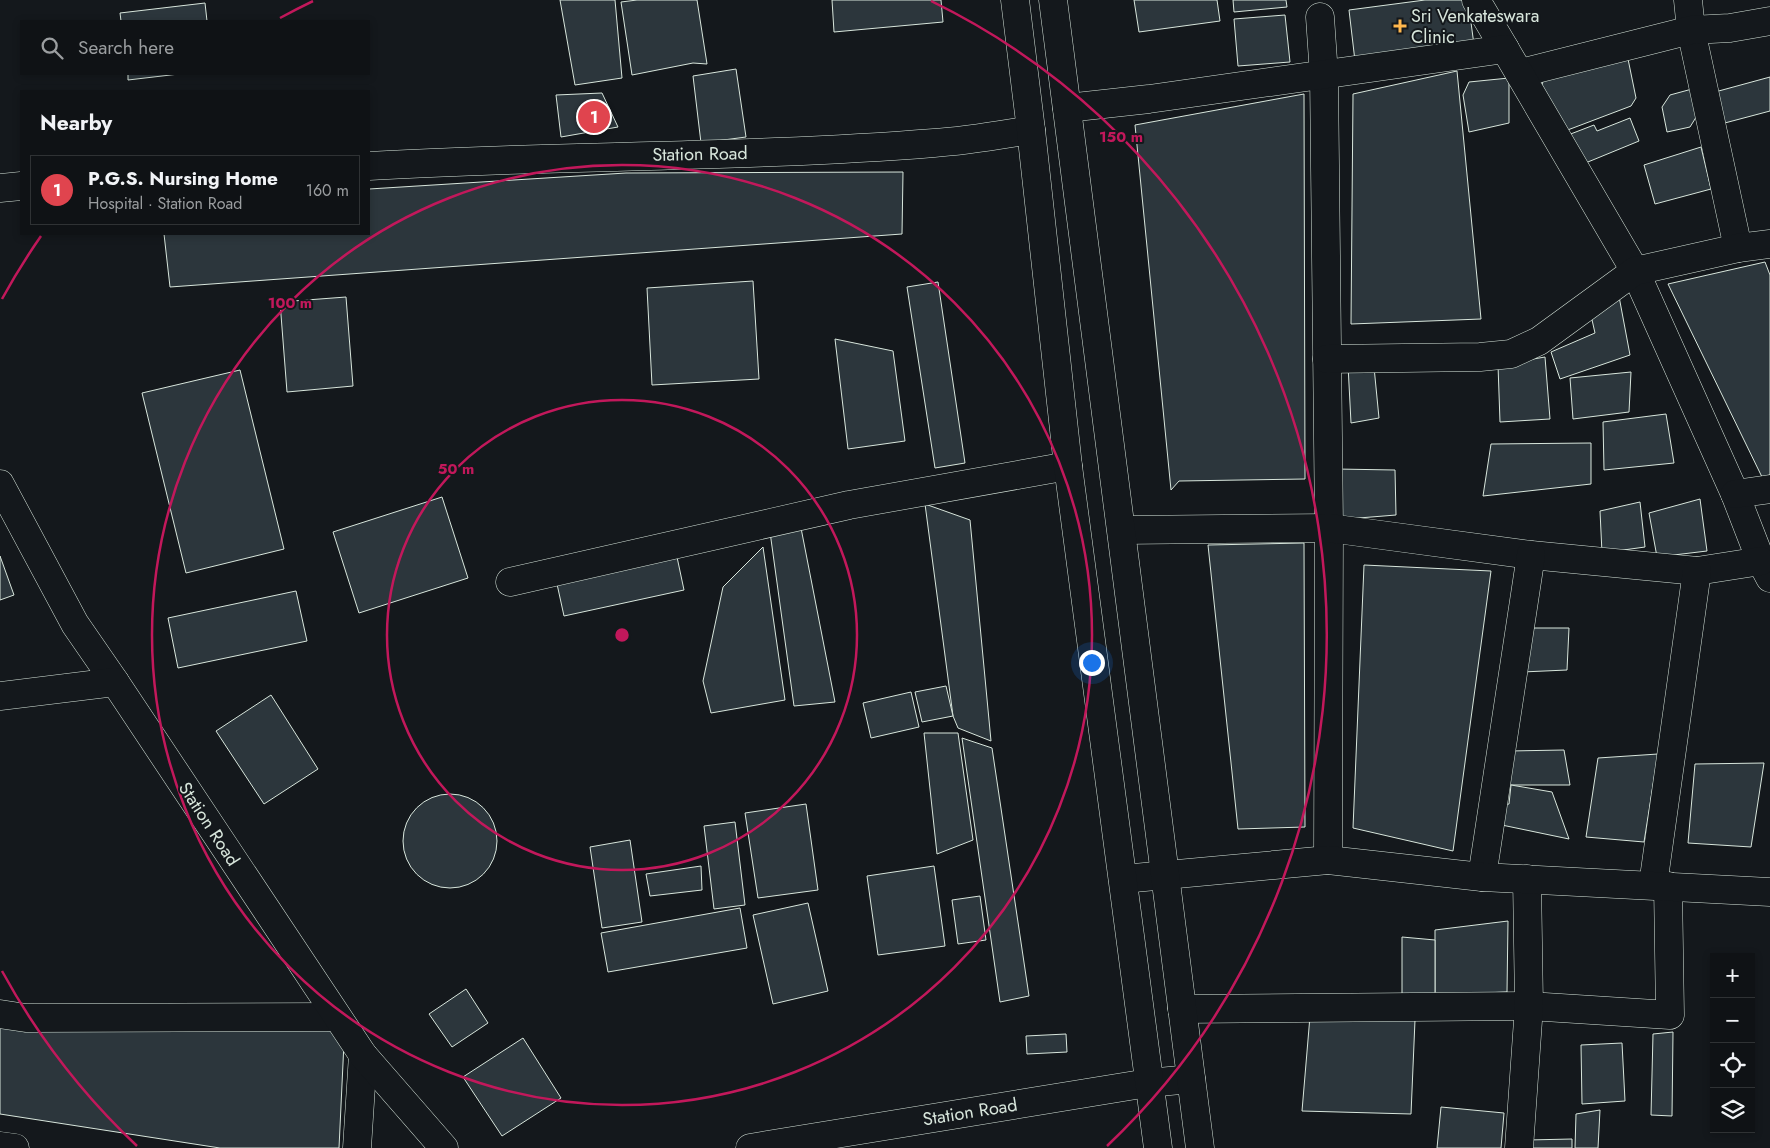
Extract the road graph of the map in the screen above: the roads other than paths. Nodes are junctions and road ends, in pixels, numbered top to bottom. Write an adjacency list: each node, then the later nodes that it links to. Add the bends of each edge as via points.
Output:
1 (1014, 0): 12 (street)
2 (1053, 0): 11 (street)
3 (1476, 0): 8 (street)
4 (1688, 0): 7 (street)
5 (1320, 17): 10 (street)
6 (1770, 20): 7 (street, via 1730,28)
7 (1691, 30): 9 (street); 17 (street)
8 (1505, 49): 9 (street); 10 (street)
9 (1520, 73): 18 (street)
10 (1324, 75): 11 (street); 19 (street)
11 (1067, 108): 25 (street)
12 (1031, 130): 13 (street, Station Road, via 936,143 758,153 578,156); 20 (street)
13 (370, 166)
14 (20, 186): 15 (street)
15 (0, 188)
16 (1770, 244): 17 (street)
17 (1738, 248): 18 (street)
18 (1635, 271): 19 (street, via 1538,341 1511,354 1480,358); 23 (street)
19 (1328, 358): 24 (street)
20 (1068, 466): 29 (street, via 849,505); 35 (street)
21 (0, 484): 30 (street, Station Road, via 75,624)
22 (1770, 490): 23 (street)
23 (1735, 494): 27 (street)
24 (1329, 528): 25 (street); 26 (street); 32 (street)
25 (1122, 530): 33 (street)
26 (1531, 555): 28 (street); 34 (street)
27 (1765, 570): 28 (street)
28 (1697, 571): 37 (street)
29 (510, 582)
30 (115, 682): 31 (street); 42 (street, Station Road)
31 (0, 696)
32 (1328, 860): 33 (street); 34 (street)
33 (1165, 875): 35 (street); 40 (street)
34 (1482, 877): 36 (street)
35 (1123, 879): 45 (street)
36 (1527, 879): 37 (street); 39 (street)
37 (1660, 885): 38 (street); 39 (street, via 1670,1015)
38 (1770, 892)
39 (1529, 1006): 40 (street); 53 (street)
40 (1182, 1009): 44 (street)
41 (0, 1014): 42 (street, via 26,1018)
42 (336, 1017): 43 (street, Station Road)
43 (363, 1055): 48 (street); 49 (street, Station Road)
44 (1191, 1079): 45 (street, Station Road); 52 (street)
45 (1148, 1083): 50 (street, Station Road); 51 (street)
46 (0, 1146): 47 (street)
47 (16, 1148)
48 (357, 1148)
49 (444, 1148)
50 (750, 1148)
51 (1158, 1148)
52 (1200, 1148)
53 (1519, 1148)

